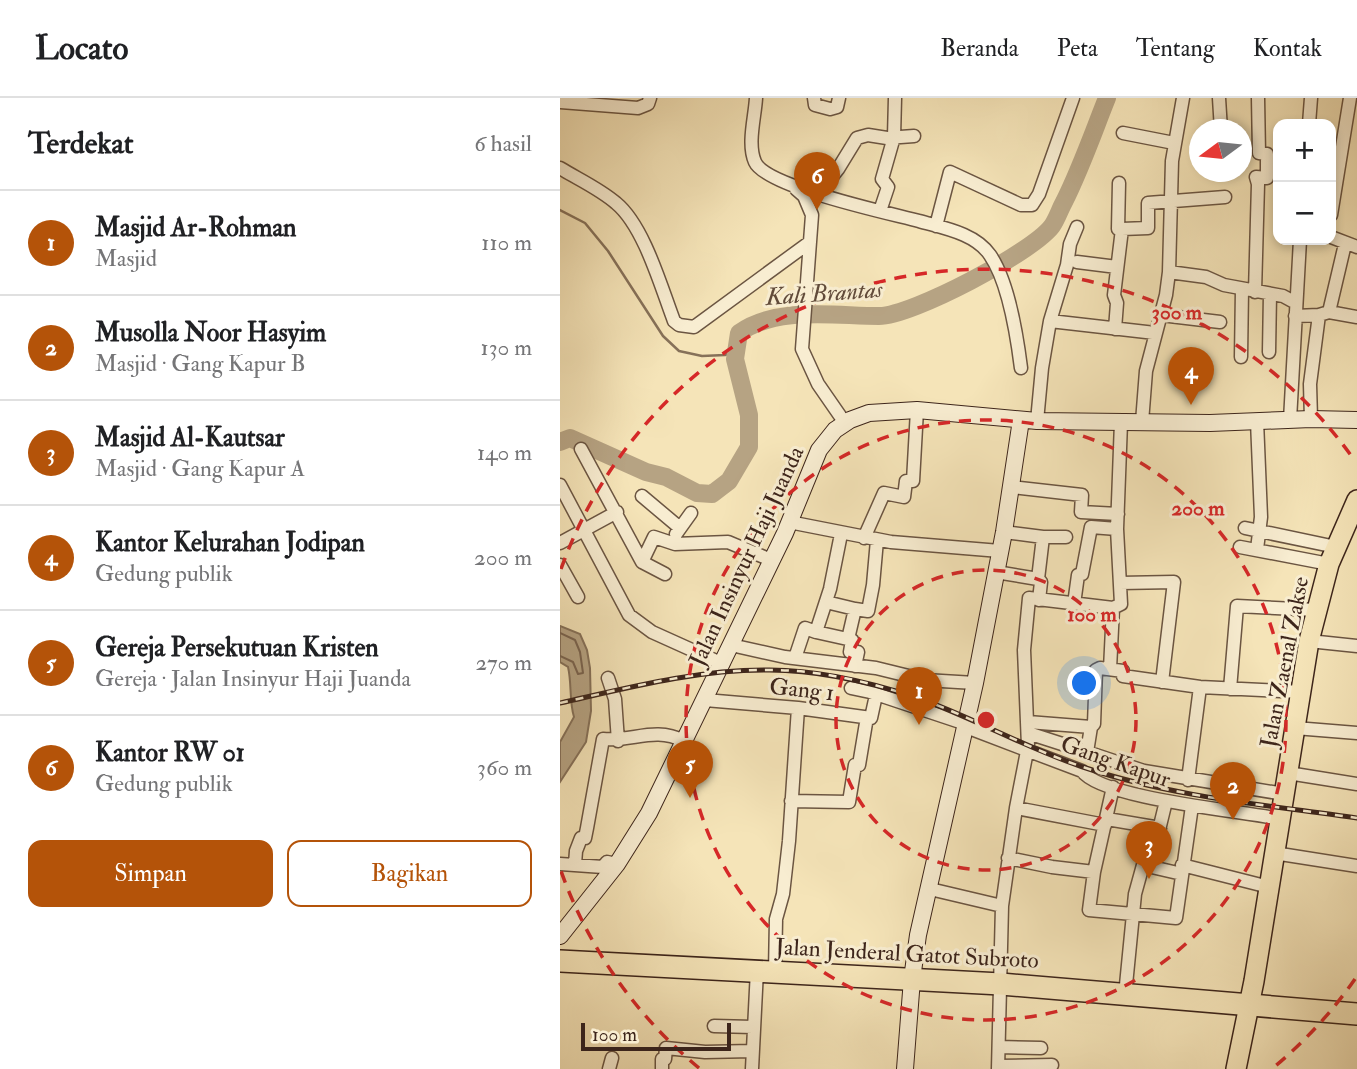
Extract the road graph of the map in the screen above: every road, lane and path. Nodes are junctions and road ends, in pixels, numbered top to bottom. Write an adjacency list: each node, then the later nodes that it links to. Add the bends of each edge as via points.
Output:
1 (650, 98): 12 (street, via 649,104 638,108)
2 (756, 98): 23 (street, via 755,163)
3 (814, 98): 4 (street, via 815,105 830,108 837,107)
4 (839, 98)
5 (895, 98): 17 (street)
6 (1073, 98): 28 (street, via 1032,205 1021,205 950,172)
7 (1183, 98): 18 (street)
8 (1219, 98): 13 (street)
9 (1258, 98): 19 (street, via 1259,153)
10 (1311, 98): 14 (street)
11 (1350, 98): 22 (street)
12 (560, 102)
13 (1220, 119)
14 (1309, 119)
15 (1123, 133): 18 (street)
16 (914, 136): 17 (street)
17 (894, 137): 24 (street, via 857,138); 27 (street, via 883,172 888,187)
18 (1174, 143): 26 (street)
19 (1272, 154): 38 (street, via 1267,178 1256,177)
20 (560, 168): 31 (street, via 624,211 645,244 674,321 684,327 694,327)
21 (1119, 183): 30 (street, via 1118,229)
22 (1336, 184)
23 (792, 187): 24 (street); 31 (street, via 809,205)
24 (818, 194): 27 (street)
25 (1225, 197): 26 (street)
26 (1170, 202): 30 (street, via 1148,203 1148,228); 36 (street)
27 (880, 211): 28 (street)
28 (936, 226): 50 (street, via 973,239 990,255 1014,323)
29 (1077, 227): 44 (street)
30 (1122, 229): 35 (street)
31 (810, 242): 59 (street, via 802,349 818,384)
32 (1300, 245): 40 (street)
33 (1351, 246): 41 (street)
34 (1077, 262): 35 (street)
35 (1117, 267): 46 (street)
36 (1169, 272): 37 (street, via 1206,276); 42 (street)
37 (1241, 289): 38 (street); 49 (street)
38 (1255, 292): 39 (street)
39 (1270, 294): 40 (street, via 1283,296); 48 (street)
40 (1295, 309): 41 (street); 53 (street)
41 (1324, 314): 43 (street); 52 (street, via 1310,381)
42 (1161, 315): 45 (street); 47 (street)
43 (1357, 317)
44 (1050, 321): 46 (street); 54 (street)
45 (1220, 322)
46 (1115, 329): 47 (street)
47 (1155, 333): 58 (street)
48 (1269, 352)
49 (1241, 357)
50 (1021, 368)
51 (917, 410): 54 (main road, Jalan Insinyur Haji Juanda); 59 (main road, Jalan Insinyur Haji Juanda, via 869,413); 78 (street, via 913,481 906,481 904,497 884,493)
52 (1311, 419): 53 (main road, Jalan Insinyur Haji Juanda); 56 (main road, Jalan Insinyur Haji Juanda)
53 (1290, 420): 55 (main road, Jalan Insinyur Haji Juanda)
54 (1029, 421): 57 (main road, Jalan Insinyur Haji Juanda); 62 (main road)
55 (1257, 421): 58 (main road, Jalan Insinyur Haji Juanda); 72 (street)
56 (1357, 421)
57 (1121, 422): 58 (main road, Jalan Insinyur Haji Juanda); 67 (street)
58 (1142, 422)
59 (845, 423): 68 (main road, Jalan Insinyur Haji Juanda, via 819,450)
60 (581, 449): 65 (street)
61 (560, 485): 73 (street)
62 (1011, 487): 67 (street, via 1082,495 1081,512); 74 (main road)
63 (642, 496): 69 (street)
64 (1357, 500): 84 (main road, Jalan Zaenal Zakse)
65 (617, 512): 73 (street); 86 (street)
66 (691, 513): 69 (street)
67 (1118, 514): 71 (street)
68 (789, 522): 75 (street); 85 (main road, Jalan Insinyur Haji Juanda)
69 (680, 528): 79 (street)
70 (1245, 528): 72 (street)
71 (1117, 529): 91 (street); 95 (street, via 1091,527)
72 (1260, 530): 82 (street); 84 (street)
73 (584, 531): 80 (street); 105 (street, via 629,615 652,632)
74 (1004, 532): 76 (street); 83 (main road)
75 (841, 534): 78 (street); 94 (street)
76 (1043, 537): 77 (street); 90 (street)
77 (1066, 537)
78 (870, 539): 83 (street); 97 (street, via 873,584 868,611)
79 (669, 542): 85 (street, via 728,542); 86 (street, via 654,537)
80 (560, 543)
81 (1240, 547): 82 (street)
82 (1257, 549): 84 (street)
83 (1000, 551): 88 (main road)
84 (1333, 555): 98 (main road, Jalan Zaenal Zakse)
85 (771, 560): 102 (main road, Jalan Insinyur Haji Juanda)
86 (642, 562): 89 (street)
87 (560, 565): 92 (street)
88 (996, 572): 90 (street); 110 (main road)
89 (665, 574)
90 (1038, 579): 93 (street)
91 (1120, 583): 96 (street, via 1121,604); 109 (street, via 1174,582)
92 (578, 597)
93 (1039, 600): 95 (street); 120 (street, via 1029,598 1024,634)
94 (826, 601): 97 (street); 99 (street)
95 (1074, 604): 96 (street)
96 (1113, 608): 107 (street)
97 (855, 609): 100 (street)
98 (1316, 610): 101 (main road, Jalan Zaenal Zakse); 113 (street, via 1237,606)
99 (816, 632): 100 (street); 104 (street, via 805,628)
100 (848, 639): 106 (street, via 852,640 850,652 858,652)
101 (1309, 641): 103 (street); 114 (main road, Jalan Zaenal Zakse)
102 (731, 645): 104 (street); 105 (main road, Jalan Insinyur Haji Juanda)
103 (1357, 646)
104 (795, 658): 106 (street)
105 (723, 664): 116 (main road, Jalan Insinyur Haji Juanda)
106 (855, 666): 110 (street, via 925,680)
107 (1110, 669): 109 (street, via 1122,670 1122,676); 121 (street, via 1097,668)
108 (608, 678): 124 (street, via 615,699)
109 (1162, 682): 111 (street)
110 (975, 683): 119 (main road)
111 (1200, 687): 113 (street); 129 (street)
112 (851, 688): 115 (street, Gang Kapur)
113 (1230, 689): 114 (street)
114 (1302, 692): 122 (main road, Jalan Zaenal Zakse)
115 (876, 695): 118 (street, via 871,718); 119 (street, Gang Kapur)
116 (705, 700): 117 (street, Gang 1); 125 (main road, Jalan Insinyur Haji Juanda)
117 (798, 708): 118 (street, Gang 1); 133 (street)
118 (867, 717): 133 (street, via 849,802)
119 (966, 725): 126 (street, Gang Kapur); 149 (main road)
120 (1028, 727): 121 (street); 126 (street); 127 (street)
121 (1091, 727): 127 (street)
122 (1295, 729): 123 (street); 128 (main road, Jalan Zaenal Zakse)
123 (1357, 733)
124 (618, 741): 125 (street, via 636,735 671,734); 143 (street, via 603,739 585,838)
125 (684, 741): 142 (main road, Jalan Insinyur Haji Juanda, via 649,813)
126 (1027, 751): 131 (street, Gang Kapur); 136 (street)
127 (1087, 752): 129 (street)
128 (1288, 772): 130 (street); 132 (main road, Jalan Zaenal Zakse)
129 (1188, 780): 132 (street)
130 (1357, 784)
131 (1114, 787): 134 (street, Gang Kapur); 138 (street)
132 (1284, 794): 137 (main road, Jalan Zaenal Zakse)
133 (791, 801): 154 (street, via 783,894)
134 (1166, 801): 135 (street, Gang Kapur); 139 (street)
135 (1192, 806): 137 (street, Gang Kapur); 146 (street)
136 (1016, 808): 138 (street); 141 (street)
137 (1280, 819): 140 (main road, Jalan Zaenal Zakse)
138 (1106, 822): 139 (street); 147 (street)
139 (1160, 828): 145 (street)
140 (1274, 853): 144 (street); 148 (main road, Jalan Zaenal Zakse)
141 (1009, 858): 147 (street); 150 (street)
142 (617, 864): 143 (street); 152 (main road, Jalan Insinyur Haji Juanda)
143 (565, 865)
144 (1357, 866)
145 (1150, 867): 146 (street); 151 (street, via 1143,865)
146 (1182, 870): 148 (street); 151 (street, via 1176,918)
147 (1094, 872): 151 (street, via 1089,910)
148 (1269, 887): 158 (main road, Jalan Zaenal Zakse)
149 (930, 889): 150 (street); 155 (main road)
150 (1002, 906): 156 (street)
151 (1134, 913): 157 (street)
152 (560, 936)
153 (560, 961): 154 (highway, Jalan Jenderal Gatot Subroto)
154 (766, 971): 155 (highway, Jalan Jenderal Gatot Subroto); 161 (street)
155 (912, 979): 156 (highway, Jalan Jenderal Gatot Subroto); 169 (main road)
156 (1001, 984): 157 (highway, Jalan Jenderal Gatot Subroto); 162 (street)
157 (1125, 995): 158 (highway, Jalan Jenderal Gatot Subroto)
158 (1250, 1004): 159 (highway, Jalan Jenderal Gatot Subroto); 170 (main road, Jalan Zaenal Zakse)
159 (1357, 1014)
160 (714, 1026): 161 (street)
161 (753, 1027): 164 (street)
162 (999, 1047): 163 (street); 166 (street)
163 (1041, 1048)
164 (752, 1051): 167 (street, via 666,1048); 168 (street)
165 (1052, 1065): 166 (street)
166 (999, 1068)
167 (662, 1069)
168 (752, 1069)
169 (905, 1069)
170 (1236, 1069)

